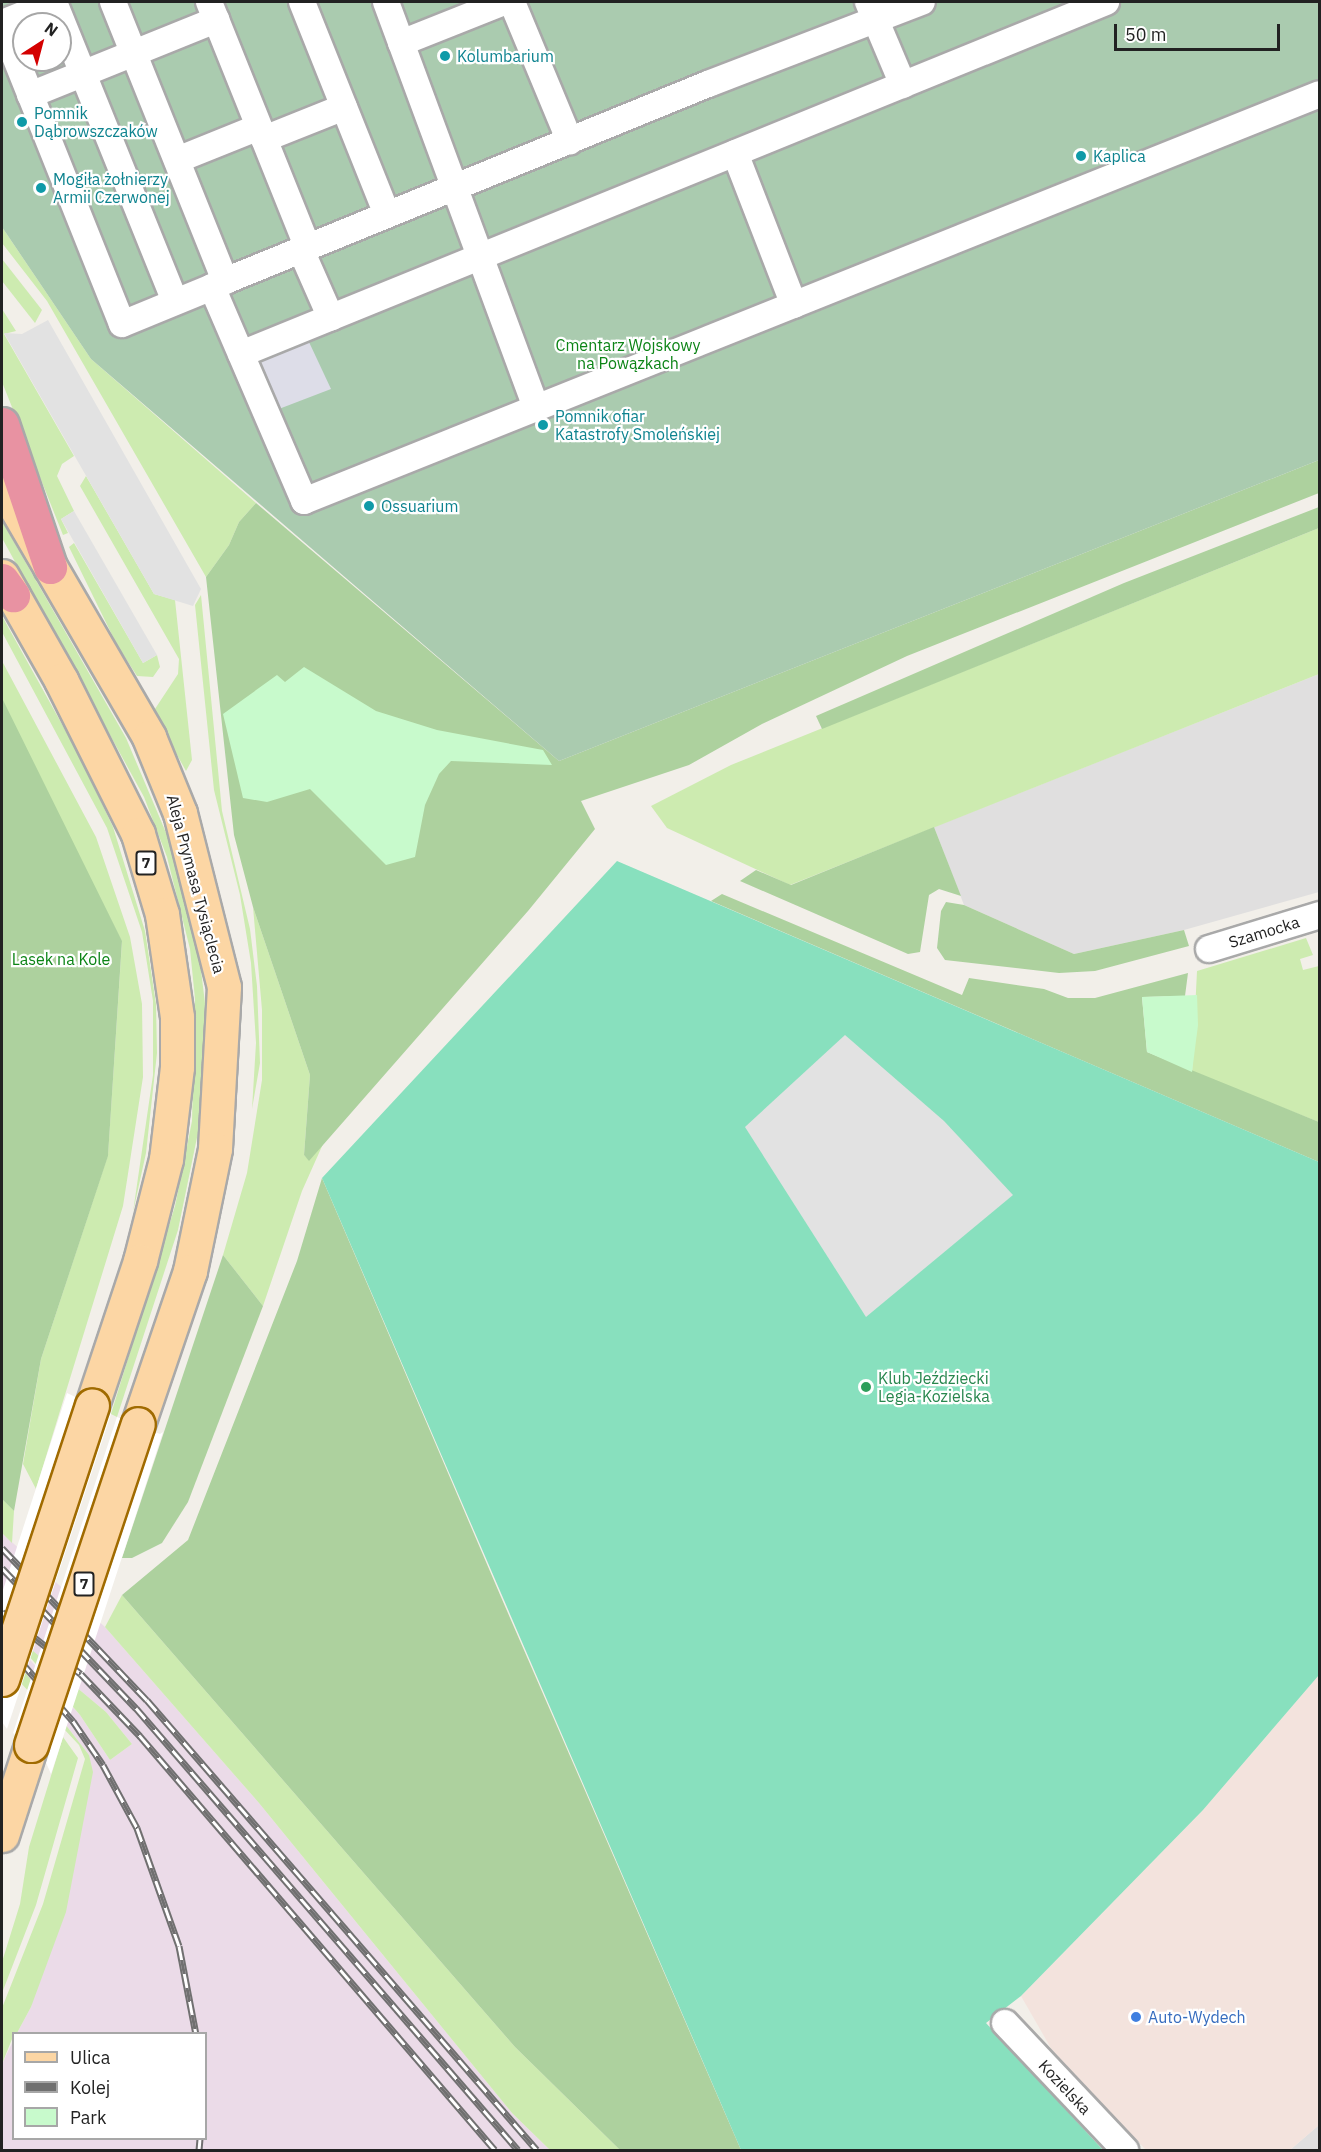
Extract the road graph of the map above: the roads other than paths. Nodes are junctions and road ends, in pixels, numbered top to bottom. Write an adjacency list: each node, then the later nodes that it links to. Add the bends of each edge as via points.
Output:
1 (54, 2): 11 (street); 14 (street)
2 (113, 2): 13 (street)
3 (302, 2): 18 (street)
4 (386, 2): 12 (street)
5 (504, 2): 12 (street)
6 (512, 2): 20 (street)
7 (922, 2): 9 (street)
8 (1094, 4): 15 (street)
9 (872, 10): 15 (street); 20 (street)
10 (213, 11): 13 (street); 19 (street)
11 (2, 23): 17 (street)
12 (401, 43): 23 (street)
13 (134, 53): 14 (street); 22 (street)
14 (83, 74): 17 (street); 28 (street)
15 (903, 85): 21 (street)
16 (1320, 94): 29 (street)
17 (30, 95): 28 (street, via 122,324)
18 (344, 107): 19 (street); 24 (street)
19 (262, 133): 22 (street); 25 (street)
20 (570, 141): 23 (street)
21 (735, 153): 26 (street); 29 (street)
22 (177, 160): 27 (street)
23 (454, 188): 24 (street); 26 (street)
24 (387, 215): 25 (street)
25 (304, 249): 27 (street); 30 (street)
26 (480, 257): 30 (street); 32 (street)
27 (219, 284): 28 (street); 31 (street)
28 (175, 302)
29 (794, 305): 32 (street)
30 (331, 318): 31 (street)
31 (241, 354): 32 (street, via 304,501)
32 (536, 408)
33 (2, 424): 35 (highway)
34 (2, 484): 35 (main road, Aleja Prymasa Tysiąclecia / 7)
35 (50, 567): 40 (main road, Aleja Prymasa Tysiąclecia / 7, bridge, via 130,701 158,759 180,813 224,987 215,1149 190,1271)
36 (5, 584): 39 (main road, 7, bridge, via 66,690 138,834 162,914 177,1017 177,1067 166,1159 140,1261)
37 (1320, 915): 38 (street, Szamocka)
38 (1209, 949)
39 (2, 1679)
40 (2, 1835)
41 (1005, 2023): 42 (street, Kozielska)
42 (1125, 2151)

